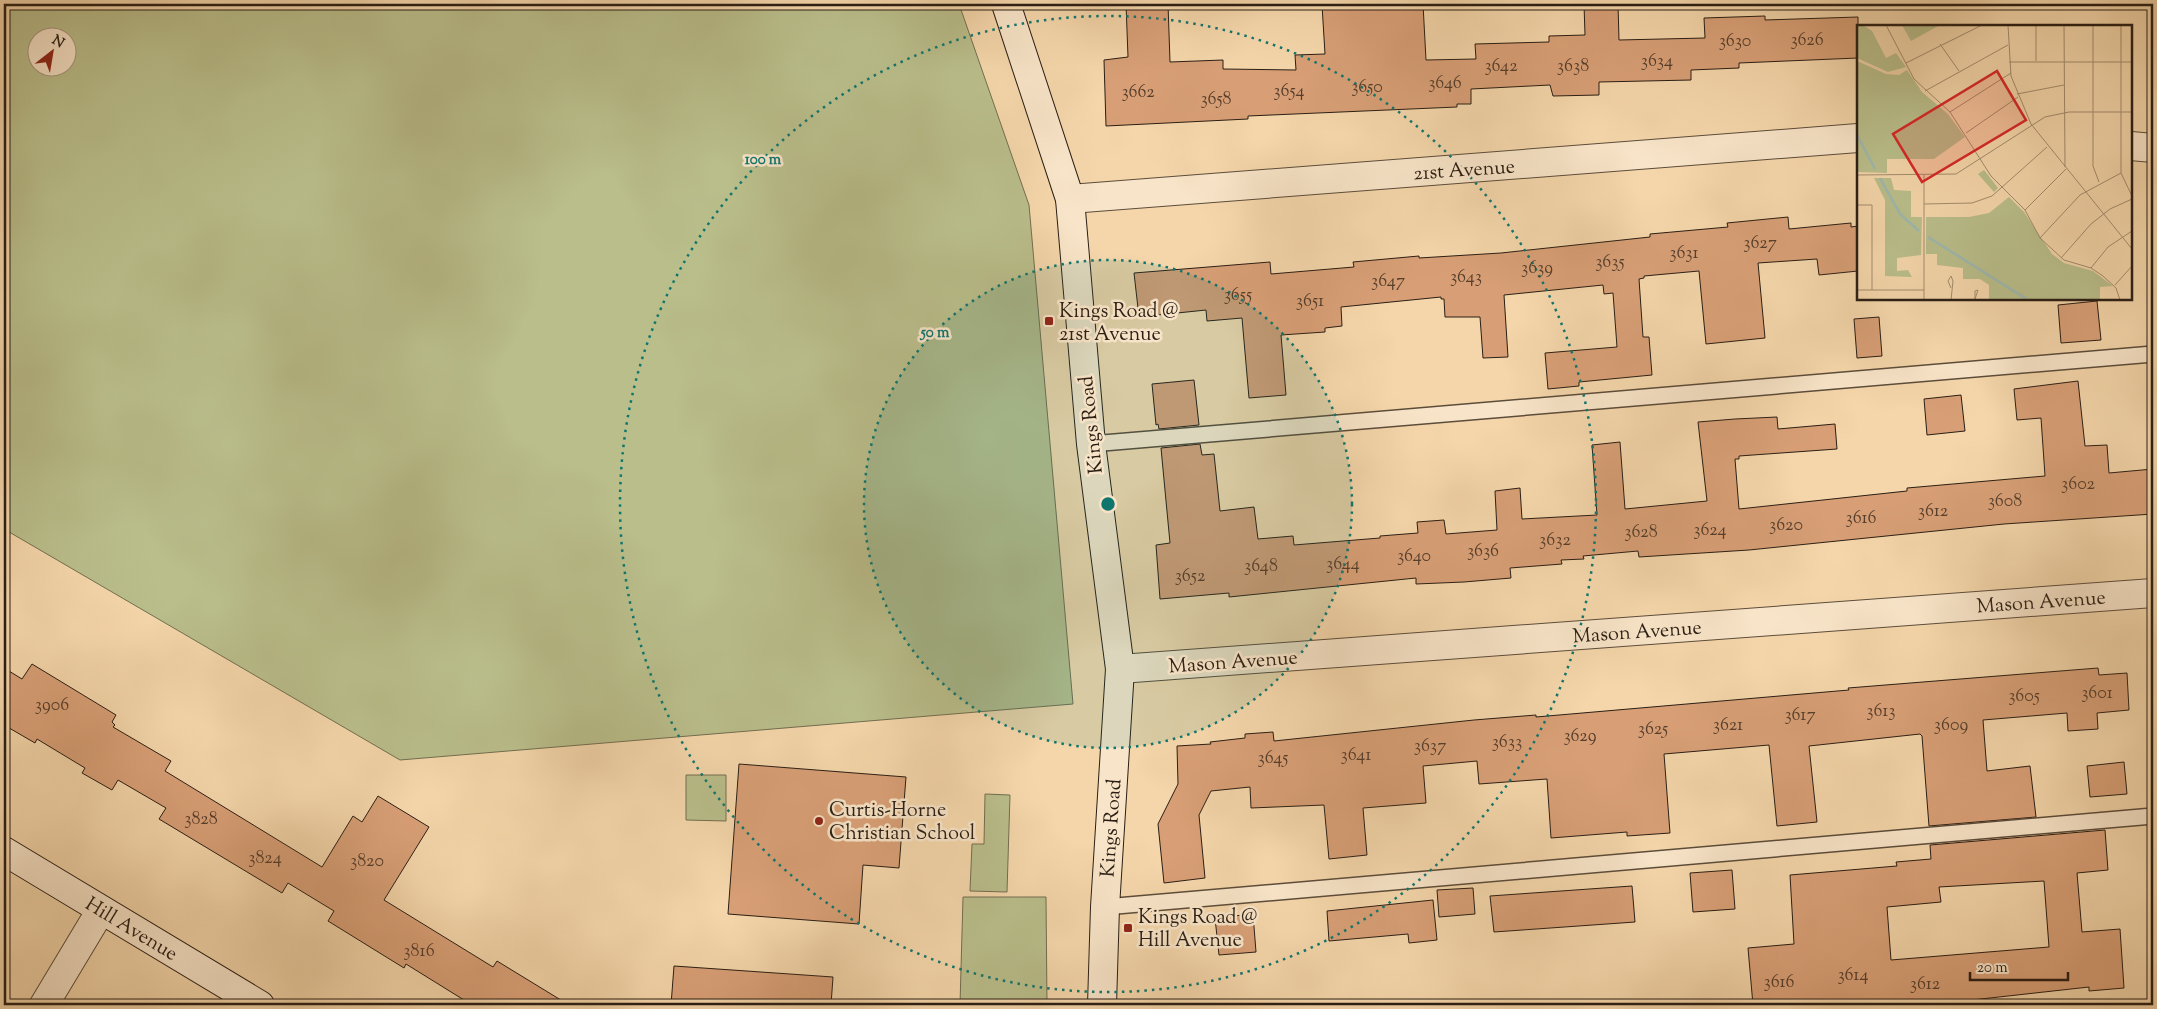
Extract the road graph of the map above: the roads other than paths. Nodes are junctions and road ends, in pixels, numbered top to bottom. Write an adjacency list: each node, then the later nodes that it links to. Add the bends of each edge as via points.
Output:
1 (1006, 4): 5 (street, Kings Road)
2 (1857, 138): 5 (street, 21st Avenue)
3 (2132, 146): 4 (street)
4 (2153, 148)
5 (1070, 199): 7 (street, Kings Road)
6 (2153, 354): 7 (lane)
7 (1090, 444): 9 (street, Kings Road)
8 (2153, 593): 9 (street, Mason Avenue)
9 (1120, 669): 12 (street, Kings Road)
10 (2153, 816): 12 (lane)
11 (4, 851): 13 (street, Hill Avenue)
12 (1105, 907): 16 (street, Kings Road)
13 (101, 910): 14 (street); 15 (street, Hill Avenue)
14 (44, 1005)
15 (260, 1005)
16 (1102, 1005)

